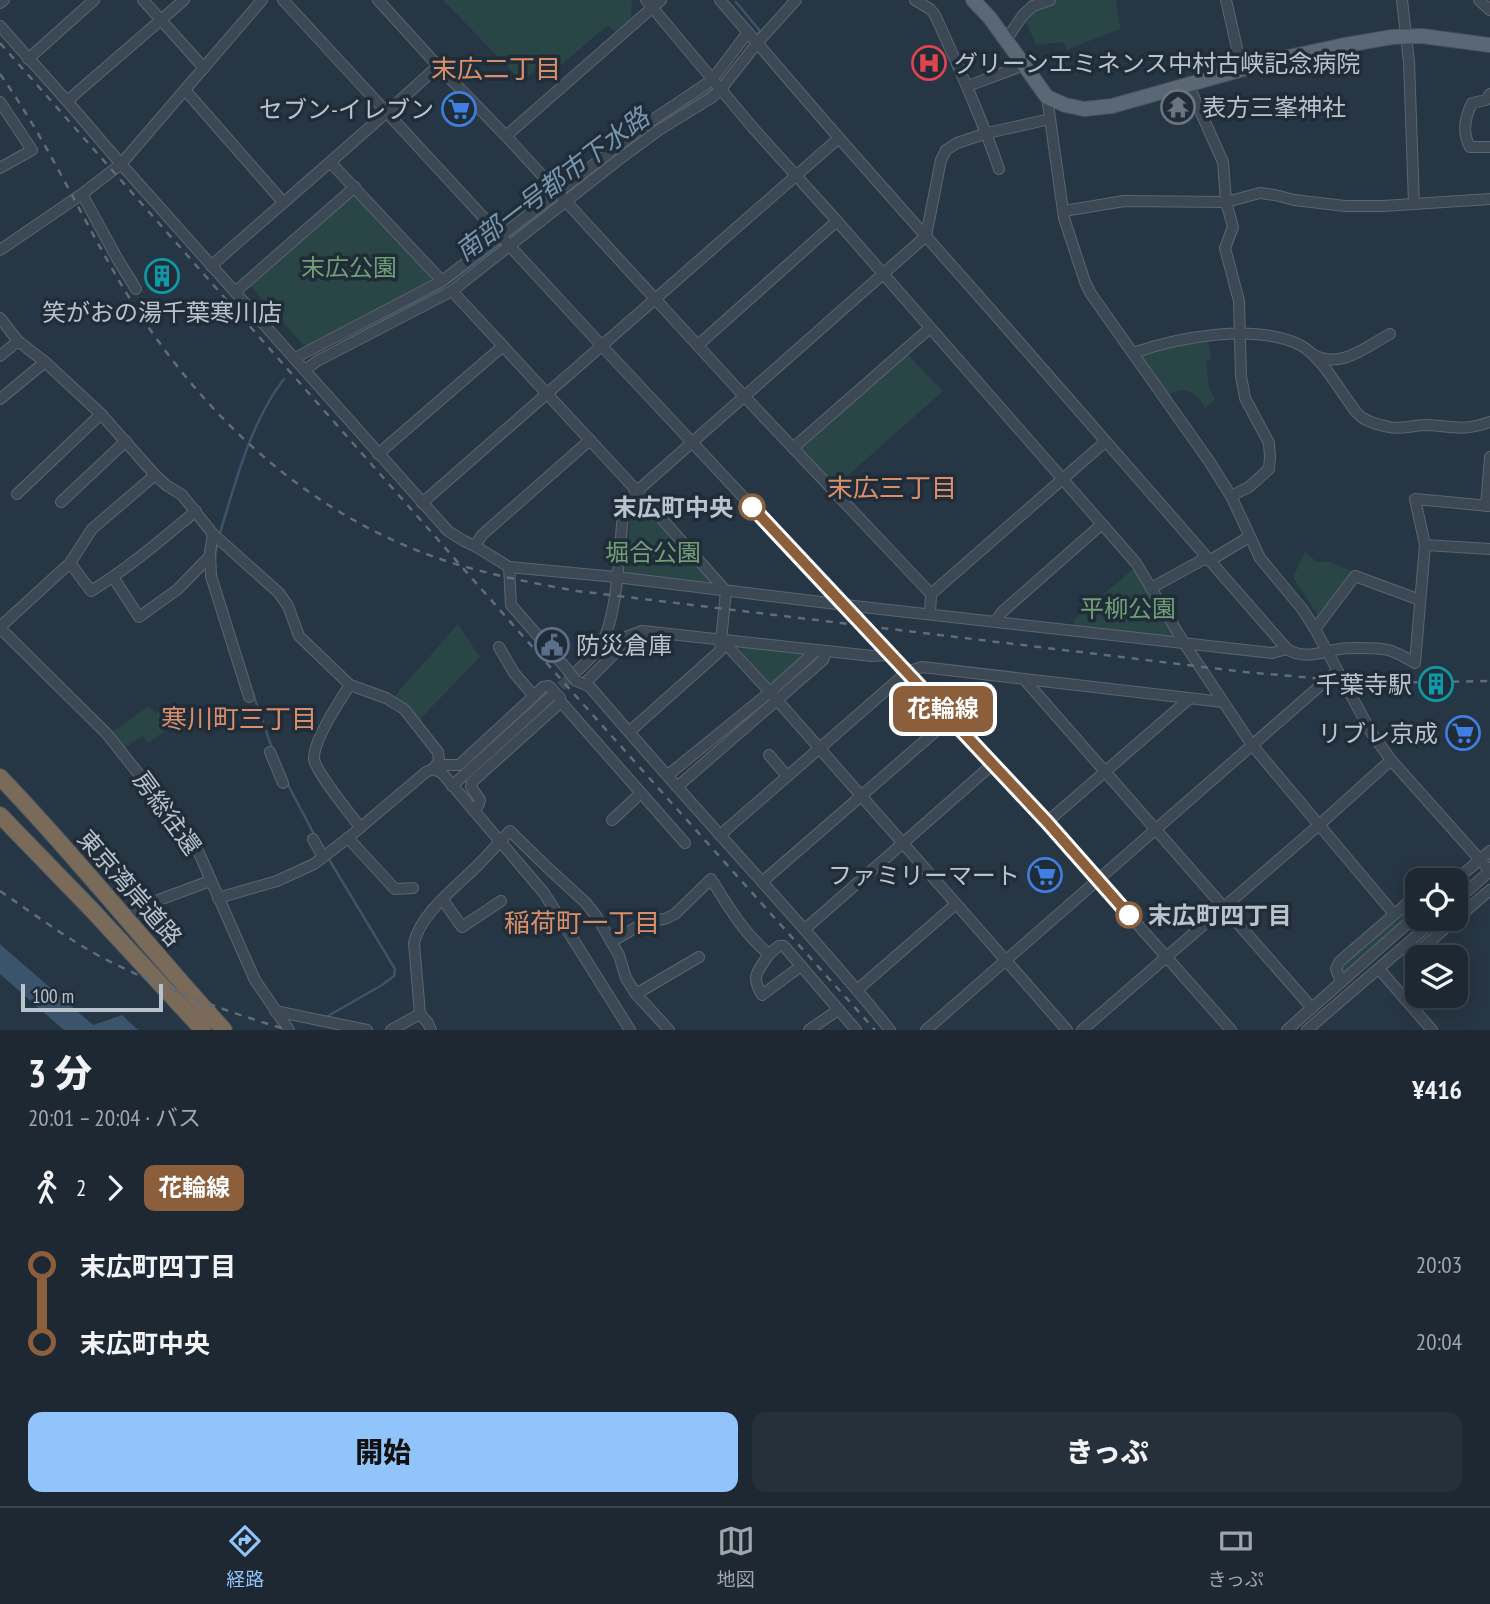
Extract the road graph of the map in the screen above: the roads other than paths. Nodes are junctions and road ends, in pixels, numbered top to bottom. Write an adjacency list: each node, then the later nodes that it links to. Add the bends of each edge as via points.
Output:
1 (94, 0): 23 (street)
2 (143, 0): 17 (street)
3 (184, 0): 17 (street)
4 (261, 0): 26 (street)
5 (283, 0): 36 (street)
6 (720, 0): 20 (street)
7 (796, 0): 20 (street)
8 (915, 0): 30 (street, via 935,15)
9 (973, 0): 21 (main road)
10 (1050, 0): 21 (street, via 1032,6)
11 (1226, 0): 27 (street)
12 (1402, 0): 19 (street)
13 (1479, 0): 16 (street)
14 (384, 3): 25 (street)
15 (653, 3): 29 (street); 39 (street)
16 (1490, 10)
17 (160, 20): 26 (street); 34 (street)
18 (0, 26): 23 (street)
19 (1407, 36): 22 (main road); 27 (main road); 53 (street)
20 (753, 37): 29 (street); 40 (street)
21 (1006, 40): 24 (main road)
22 (1490, 46)
23 (28, 59): 34 (street)
24 (1024, 65): 30 (street); 33 (main road)
25 (438, 66): 36 (street); 39 (street)
26 (204, 68): 31 (street)
27 (1242, 69): 28 (main road)
28 (1188, 84): 33 (main road, via 1093,109); 52 (street, via 1223,162)
29 (717, 85): 46 (street); 49 (street, via 648,123)
30 (968, 86): 38 (street)
31 (186, 90): 43 (street); 51 (street)
32 (1490, 94): 41 (street, via 1486,100 1472,103 1465,118 1470,148)
33 (1047, 97): 37 (street)
34 (67, 101): 43 (street)
35 (0, 102): 44 (street, via 32,150)
36 (387, 113): 42 (street); 56 (street)
37 (1050, 119): 38 (street); 54 (street)
38 (987, 133): 45 (street); 57 (street, via 950,147 940,160)
39 (506, 135): 49 (street)
40 (839, 138): 46 (street); 57 (street)
41 (1490, 146)
42 (331, 163): 47 (street); 51 (street)
43 (121, 164): 48 (street); 60 (street)
44 (0, 168)
45 (999, 169)
46 (795, 175): 55 (street); 66 (street)
47 (355, 187): 62 (street); 65 (street)
48 (82, 194): 59 (street); 63 (street)
49 (562, 197): 56 (street); 58 (street); 66 (street)
50 (1490, 199): 53 (street)
51 (283, 202): 60 (street)
52 (1226, 202): 53 (street, via 1260,193 1345,206); 54 (street, via 1124,201); 69 (street, via 1233,227 1226,248 1239,302)
53 (1413, 204)
54 (1063, 211): 75 (street, via 1085,282)
55 (837, 221): 61 (street); 72 (street)
56 (501, 236): 58 (street); 62 (street)
57 (926, 236): 61 (street); 89 (street)
58 (510, 245): 64 (street); 74 (street)
59 (0, 250)
60 (211, 266): 65 (street)
61 (883, 274): 68 (street); 82 (street)
62 (442, 281): 78 (street)
63 (136, 289)
64 (452, 291): 73 (street); 80 (street)
65 (235, 292): 78 (street)
66 (655, 299): 72 (street); 74 (street)
67 (0, 318): 71 (street)
68 (930, 328): 90 (street); 94 (street)
69 (1240, 334): 75 (street, via 1190,338); 76 (street, via 1278,338); 97 (street, via 1245,398 1269,443 1270,457 1269,469)
70 (1390, 334): 76 (street, via 1346,359)
71 (18, 341): 77 (street); 79 (street)
72 (698, 345): 82 (street)
73 (503, 346): 81 (street); 91 (street)
74 (602, 346): 81 (street); 88 (street)
75 (1133, 353): 97 (street)
76 (1314, 355): 85 (street, via 1359,415 1374,423 1392,428 1469,428)
77 (0, 356)
78 (295, 358): 80 (street)
79 (45, 362): 83 (street); 84 (street)
80 (305, 370): 91 (street)
81 (547, 394): 86 (street); 99 (street)
82 (744, 396): 88 (street); 90 (street)
83 (0, 399)
84 (101, 414): 87 (street); 96 (street)
85 (1490, 422)
86 (590, 440): 95 (street); 105 (street)
87 (126, 442): 93 (street); 98 (street)
88 (691, 442): 95 (street); 118 (street)
89 (1105, 442): 94 (street); 109 (street)
90 (793, 448): 116 (street)
91 (378, 454): 99 (street)
92 (1490, 457): 100 (street)
93 (155, 475): 101 (street); 110 (street, via 92,529)
94 (1063, 479): 102 (street); 116 (street)
95 (637, 491): 113 (street, via 623,515); 115 (street)
96 (18, 494)
97 (1231, 496): 104 (street)
98 (61, 502)
99 (422, 503): 105 (street, via 448,531)
100 (1488, 506): 106 (street, via 1415,499)
101 (196, 512): 103 (street); 112 (street)
102 (1102, 524): 114 (street); 120 (street)
103 (216, 537): 108 (street); 135 (street, via 279,593 299,636)
104 (1249, 537): 109 (street); 122 (street)
105 (475, 545): 111 (street)
106 (1425, 545): 107 (street); 117 (street)
107 (1490, 549)
108 (210, 556): 112 (street, via 178,589 139,617); 138 (street, via 216,595)
109 (1208, 559): 114 (street); 126 (street)
110 (70, 563): 112 (street, via 91,591); 121 (street)
111 (509, 567): 113 (street); 130 (street, via 511,605)
112 (113, 577)
113 (616, 577): 115 (street); 130 (street, via 606,635 594,654)
114 (1151, 588): 124 (street)
115 (726, 591): 118 (street); 123 (street)
116 (931, 594): 119 (street)
117 (1420, 600): 122 (street, via 1355,576); 128 (street, via 1415,663 1386,649)
118 (845, 605): 119 (street); 129 (street)
119 (930, 614): 120 (street)
120 (996, 621): 124 (street)
121 (0, 628): 180 (street, 房総往還, via 124,754 199,853)
122 (1315, 629): 128 (street)
123 (722, 640): 127 (street); 134 (street, via 642,631 628,636); 137 (street); 144 (street, via 720,652)
124 (1184, 643): 126 (street, via 1272,653); 142 (street)
125 (499, 647): 136 (street)
126 (1287, 649): 128 (street, via 1307,655)
127 (821, 651): 129 (street); 137 (street, via 823,660)
128 (1329, 652): 132 (street)
129 (891, 655): 131 (street)
130 (572, 669): 134 (street, bridge, via 576,681)
131 (907, 671): 133 (street, via 922,667); 143 (street); 146 (street)
132 (1337, 671): 145 (street); 149 (street)
133 (1024, 679): 140 (street); 152 (street)
134 (584, 684): 144 (street)
135 (350, 685): 151 (street, via 404,709 438,752 439,761); 166 (street, via 317,744 314,758)
136 (534, 696): 141 (street, via 549,686); 151 (street, via 459,765)
137 (773, 696): 146 (street); 153 (street); 158 (street)
138 (249, 697)
139 (550, 698): 157 (street)
140 (1189, 699): 142 (street); 152 (street)
141 (561, 702): 159 (street); 161 (street, via 472,782 480,800)
142 (1223, 702): 145 (street)
143 (951, 718): 150 (street); 160 (street)
144 (629, 732): 153 (street)
145 (1252, 745): 165 (street); 167 (street)
146 (818, 748): 154 (street); 160 (street)
147 (270, 752): 156 (street)
148 (769, 755): 154 (street)
149 (1391, 760): 165 (street); 176 (street)
150 (993, 764): 164 (street); 173 (street)
151 (430, 771): 157 (street, via 442,773); 166 (street)
152 (1105, 771): 164 (street); 167 (street)
153 (668, 775): 158 (street)
154 (787, 776): 168 (street)
155 (0, 777): 192 (highway, 東京湾岸道路)
156 (283, 783)
157 (452, 786): 161 (street)
158 (678, 786): 168 (street)
159 (641, 793): 163 (street); 172 (street)
160 (860, 796): 173 (street); 181 (street)
161 (474, 811): 171 (street)
162 (0, 815): 211 (highway, 東京湾岸道路)
163 (612, 820)
164 (1047, 822): 179 (street)
165 (1319, 825): 190 (street); 191 (street)
166 (360, 827): 169 (street)
167 (1155, 829): 179 (street); 190 (street)
168 (720, 835): 181 (street)
169 (348, 838): 175 (street); 182 (street, via 396,889)
170 (313, 839): 175 (street)
171 (500, 841): 186 (street); 196 (street, via 510,831 586,903); 217 (street, via 544,893)
172 (685, 843)
173 (903, 844): 188 (street); 194 (street)
174 (1490, 851): 176 (street)
175 (325, 855): 185 (street, via 294,874)
176 (1480, 860): 177 (street); 178 (street)
177 (1468, 870)
178 (1490, 871): 183 (street)
179 (1098, 879): 200 (street); 201 (street)
180 (210, 881): 185 (street, 房総往還); 192 (street, via 145,905)
181 (762, 882): 194 (street)
182 (413, 888)
183 (1468, 890)
184 (1490, 890): 197 (street, via 1420,950 1411,952)
185 (218, 898): 209 (street, 房総往還, via 255,980)
186 (443, 900): 187 (street, via 463,927); 210 (street, via 419,926 414,943)
187 (501, 901)
188 (956, 904): 201 (street); 205 (street)
189 (1405, 905): 191 (street)
190 (1224, 907): 200 (street); 207 (street)
191 (1394, 914): 204 (street, via 1337,966)
192 (127, 920): 212 (highway, 東京湾岸道路)
193 (1405, 925): 204 (street)
194 (805, 929): 205 (street)
195 (1422, 931): 197 (street)
196 (611, 942): 198 (street, via 648,921 675,914 711,879 746,932); 206 (street)
197 (1404, 947): 203 (street)
198 (769, 954): 202 (street, via 784,946); 202 (street, via 754,978 762,995)
199 (699, 957): 206 (street)
200 (1167, 958): 224 (street); 225 (street)
201 (1006, 960): 222 (street); 223 (street)
202 (801, 965): 208 (street)
203 (1379, 969): 227 (street); 228 (street)
204 (1341, 982): 207 (street)
205 (858, 990): 221 (street)
206 (636, 993): 218 (street)
207 (1312, 1008): 226 (street)
208 (838, 1010): 219 (street); 220 (street)
209 (275, 1011): 213 (street, 房総往還); 214 (street)
210 (420, 1014): 215 (street); 216 (street)
211 (203, 1030)
212 (224, 1030)
213 (289, 1030)
214 (367, 1030)
215 (391, 1030)
216 (431, 1030)
217 (630, 1030)
218 (669, 1030)
219 (809, 1030)
220 (856, 1030)
221 (890, 1030)
222 (926, 1030)
223 (1067, 1030)
224 (1082, 1030)
225 (1231, 1030)
226 (1287, 1030)
227 (1307, 1030)
228 (1432, 1030)

